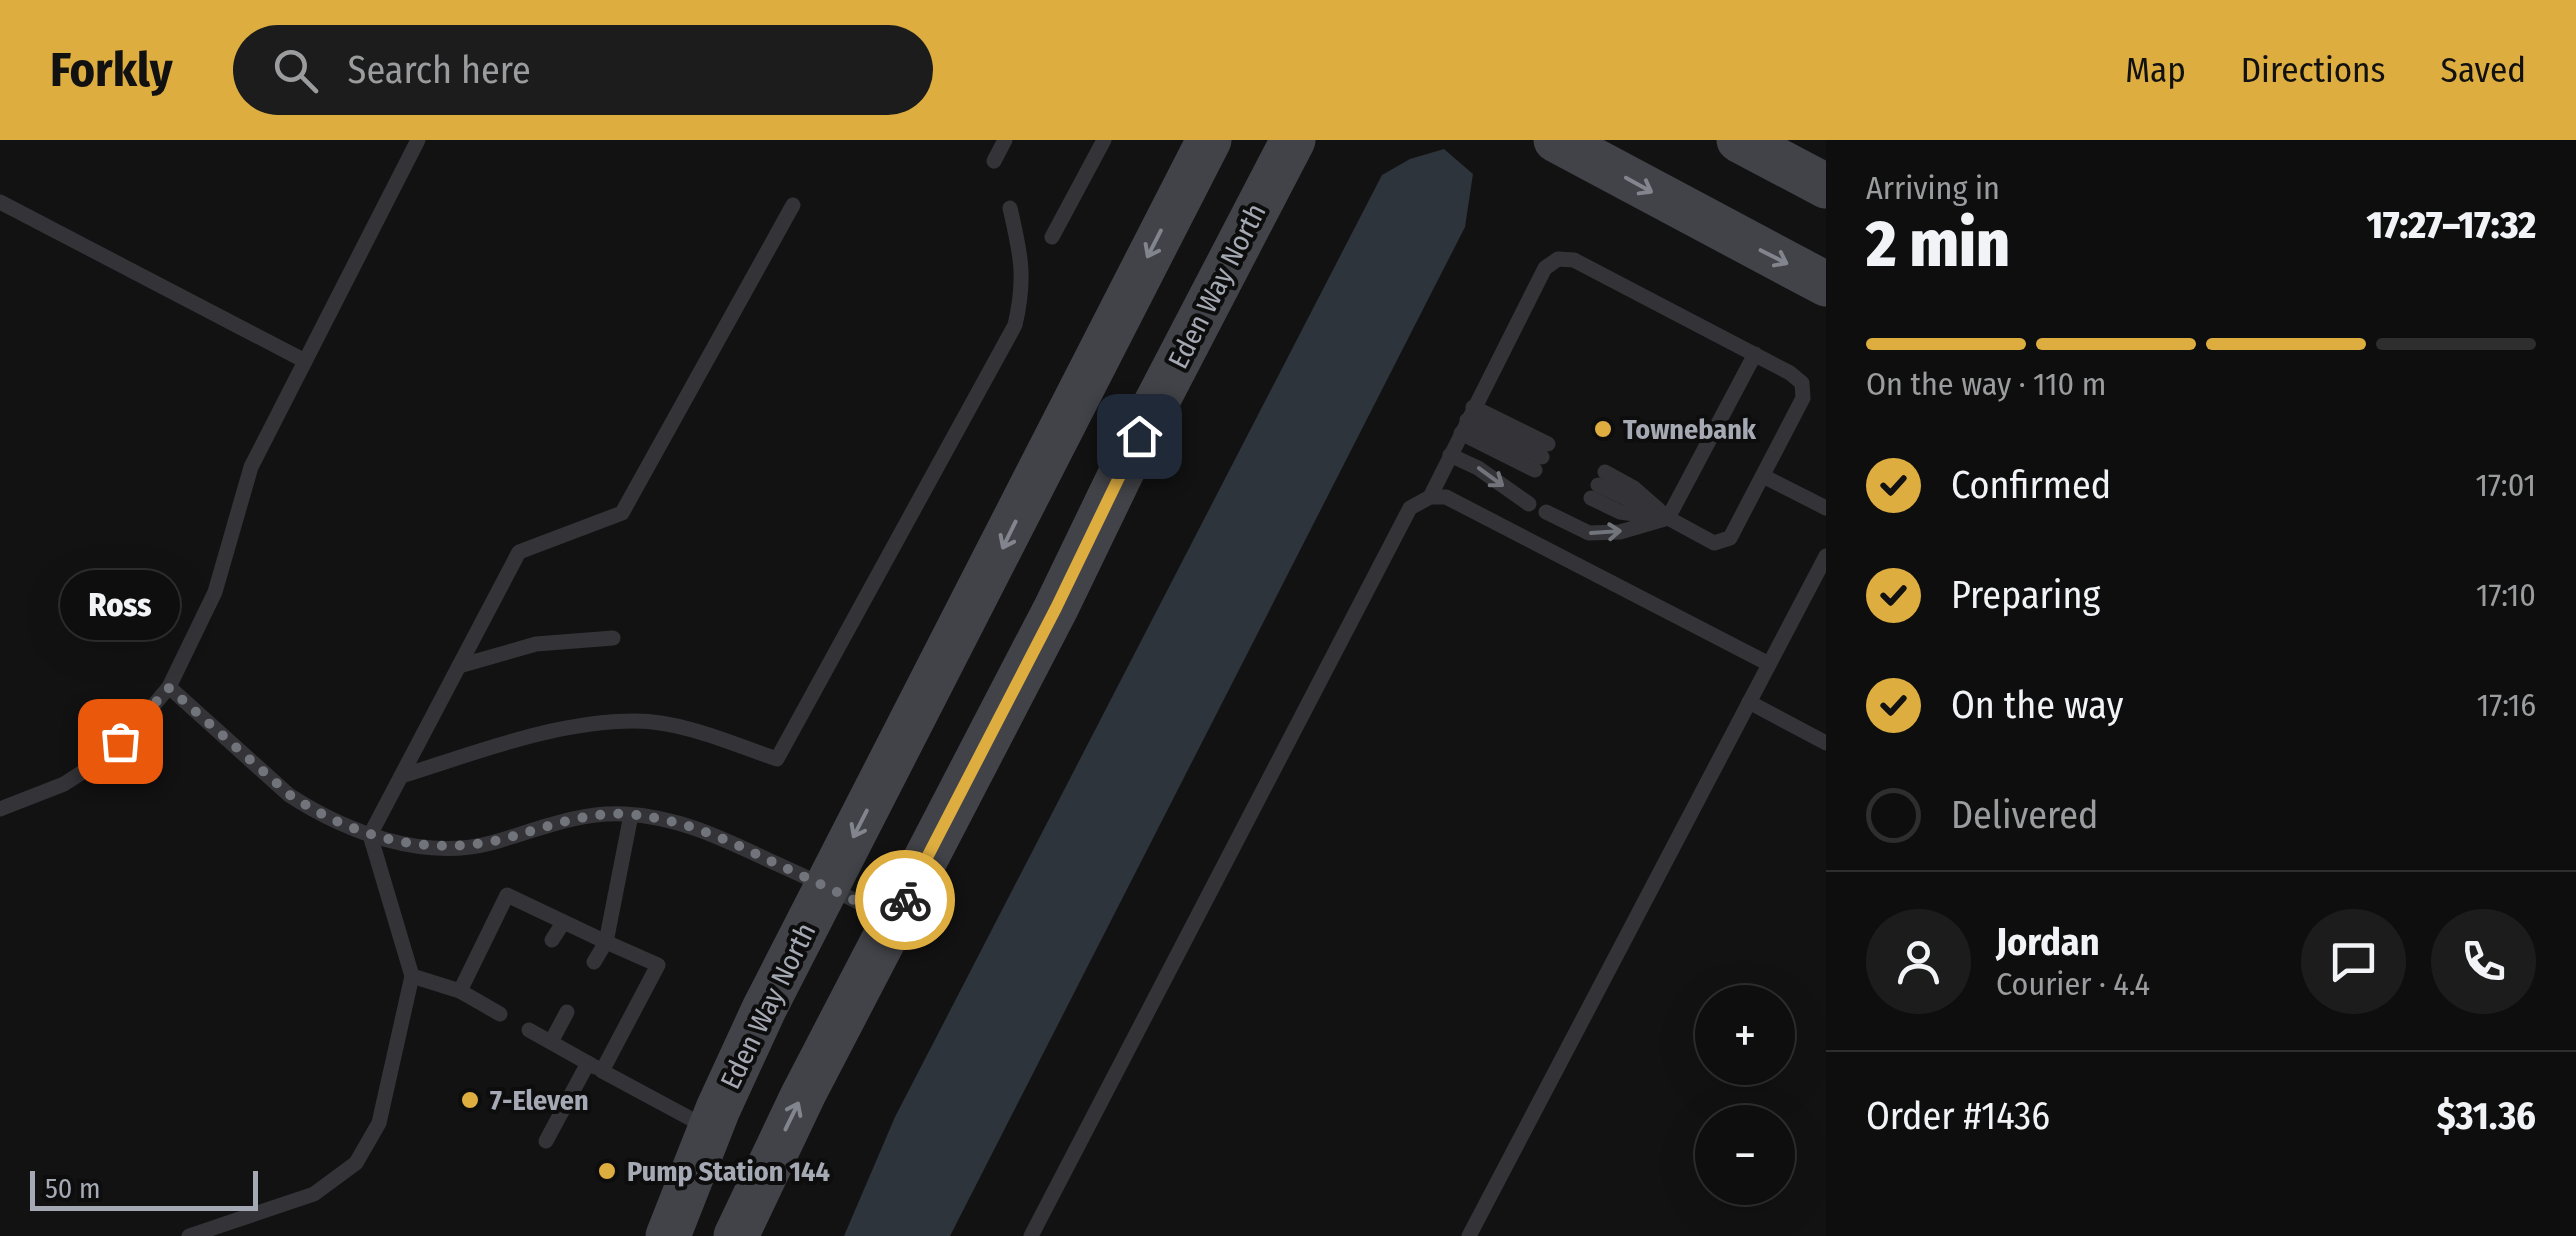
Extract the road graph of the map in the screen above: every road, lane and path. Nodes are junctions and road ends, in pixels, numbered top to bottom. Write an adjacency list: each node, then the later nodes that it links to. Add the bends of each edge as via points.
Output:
1 (418, 140): 16 (lane)
2 (1004, 140): 8 (lane)
3 (1104, 140): 13 (lane)
4 (1293, 140): 37 (street, Eden Way North)
5 (1556, 140): 14 (street, one-way to 14)
6 (1739, 140): 9 (street)
7 (1204, 146): 36 (street, Eden Way North, one-way to 36)
8 (994, 160)
9 (1826, 186)
10 (0, 202): 16 (lane)
11 (792, 205): 28 (lane, via 622,513 519,552)
12 (1010, 208): 32 (lane, via 1024,288 1015,325 778,759 637,721 522,739)
13 (1052, 237)
14 (1826, 284)
15 (1755, 354): 17 (lane, via 1574,260 1558,259 1545,268); 19 (lane, via 1802,383 1803,398); 24 (lane)
16 (305, 361): 29 (lane, via 251,467 215,592)
17 (1467, 420): 17 (lane, via 1542,457); 18 (lane)
18 (1450, 455): 20 (lane); 21 (lane, one-way to 21)
19 (1763, 476): 22 (lane); 24 (lane, via 1730,538 1714,543)
20 (1430, 497): 27 (lane, via 1446,497); 54 (lane, via 1410,508)
21 (1529, 504)
22 (1826, 508)
23 (1546, 512): 24 (lane, one-way to 24, via 1588,534)
24 (1668, 518): 24 (lane, via 1634,488 1598,485 1620,512)
25 (1826, 556): 27 (lane)
26 (613, 638): 28 (lane, via 536,644)
27 (1769, 664): 30 (lane)
28 (459, 666): 32 (lane)
29 (169, 688): 33 (lane, via 92,766); 35 (lane, via 290,795)
30 (1749, 702): 31 (lane); 55 (lane)
31 (1826, 742)
32 (401, 776): 35 (lane)
33 (0, 809)
34 (630, 815): 35 (lane, via 589,817 470,847); 36 (lane, via 695,826); 40 (lane)
35 (370, 835): 42 (lane)
36 (828, 887): 37 (lane); 49 (street, Eden Way North)
37 (895, 920): 53 (street, Eden Way North, one-way to 37)
38 (563, 922): 39 (lane); 40 (lane); 43 (lane, via 507,895)
39 (552, 940)
40 (606, 942): 41 (lane); 48 (lane, via 658,965)
41 (594, 962)
42 (412, 976): 43 (lane); 51 (lane, via 379,1123 356,1163 314,1194)
43 (460, 990): 45 (lane)
44 (567, 1012): 47 (lane)
45 (500, 1014)
46 (529, 1030): 47 (lane)
47 (551, 1042): 48 (lane)
48 (595, 1067): 49 (lane); 50 (lane)
49 (709, 1129): 52 (street, Eden Way North)
50 (546, 1141)
51 (189, 1236)
52 (668, 1236)
53 (736, 1236)
54 (1031, 1236)
55 (1469, 1236)

